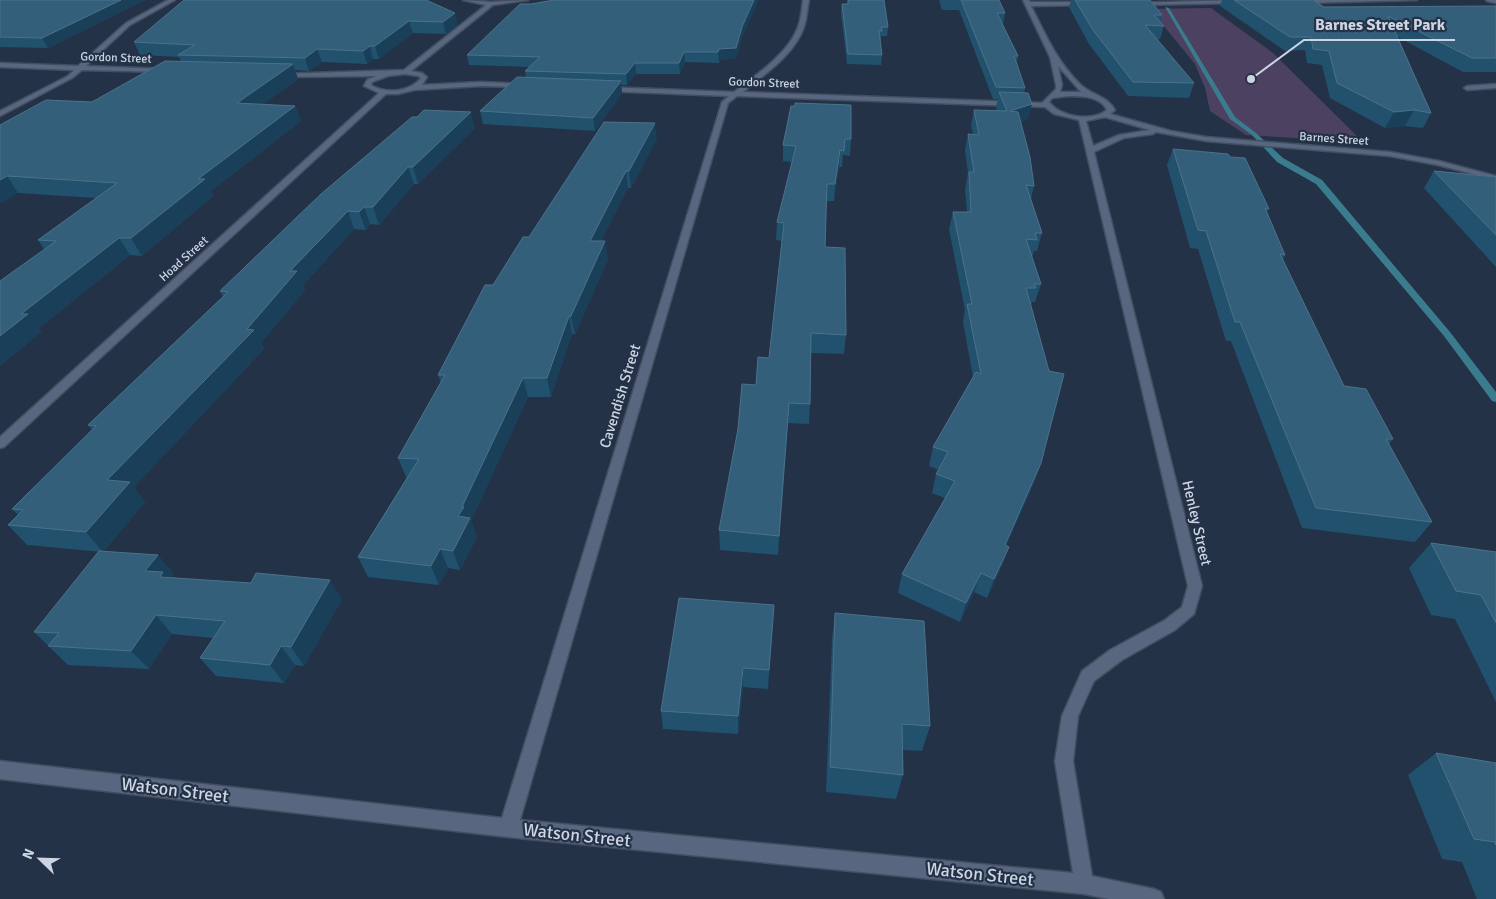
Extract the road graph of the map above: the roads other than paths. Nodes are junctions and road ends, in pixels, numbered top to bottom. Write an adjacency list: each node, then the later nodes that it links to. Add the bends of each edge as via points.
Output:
1 (172, 0): 17 (street, via 128,24)
2 (466, 0): 13 (street)
3 (525, 0): 13 (street)
4 (806, 0): 32 (street, Cavendish Street, via 800,30 794,41)
5 (1414, 0): 7 (street)
6 (1489, 0): 8 (street)
7 (1327, 1): 11 (street)
8 (1496, 1)
9 (1027, 2): 14 (street); 15 (street)
10 (1249, 2): 12 (street)
11 (1288, 2)
12 (1131, 3)
13 (490, 4): 19 (street)
14 (1092, 4)
15 (1053, 57): 33 (street, via 1059,90); 34 (street, via 1068,70 1081,90)
16 (0, 66): 17 (street, Gordon Street)
17 (79, 68): 18 (street, Gordon Street); 36 (street)
18 (175, 71)
19 (406, 72): 21 (street); 23 (street)
20 (271, 74): 22 (street)
21 (387, 74): 22 (street); 24 (street)
22 (290, 75): 24 (street)
23 (430, 77): 25 (street); 28 (street)
24 (360, 84): 31 (street)
25 (481, 84): 26 (street); 28 (street)
26 (530, 86)
27 (1496, 86): 30 (street)
28 (413, 88): 31 (street)
29 (598, 88): 32 (street, Gordon Street)
30 (1467, 88)
31 (384, 92): 42 (street, Hoad Street)
32 (736, 94): 35 (street, Gordon Street); 44 (street, Cavendish Street, via 726,102)
33 (1053, 95): 34 (street, via 1073,93); 35 (street, via 1046,100)
34 (1095, 97): 37 (street, via 1111,108)
35 (1046, 105): 38 (street, via 1057,113)
36 (0, 114)
37 (1105, 115): 38 (street); 39 (street, Barnes Street)
38 (1082, 118): 40 (street, Henley Street)
39 (1170, 133): 40 (street, Barnes Street, via 1134,133); 41 (street, Barnes Street, via 1230,142 1390,154)
40 (1092, 150): 45 (street, Henley Street, via 1194,586 1189,610 1088,676 1070,716 1064,761)
41 (1496, 178)
42 (0, 444)
43 (0, 770): 44 (street, Watson Street)
44 (508, 828): 45 (street, Watson Street)
45 (1084, 884): 46 (street, Watson Street)
46 (1154, 899)

